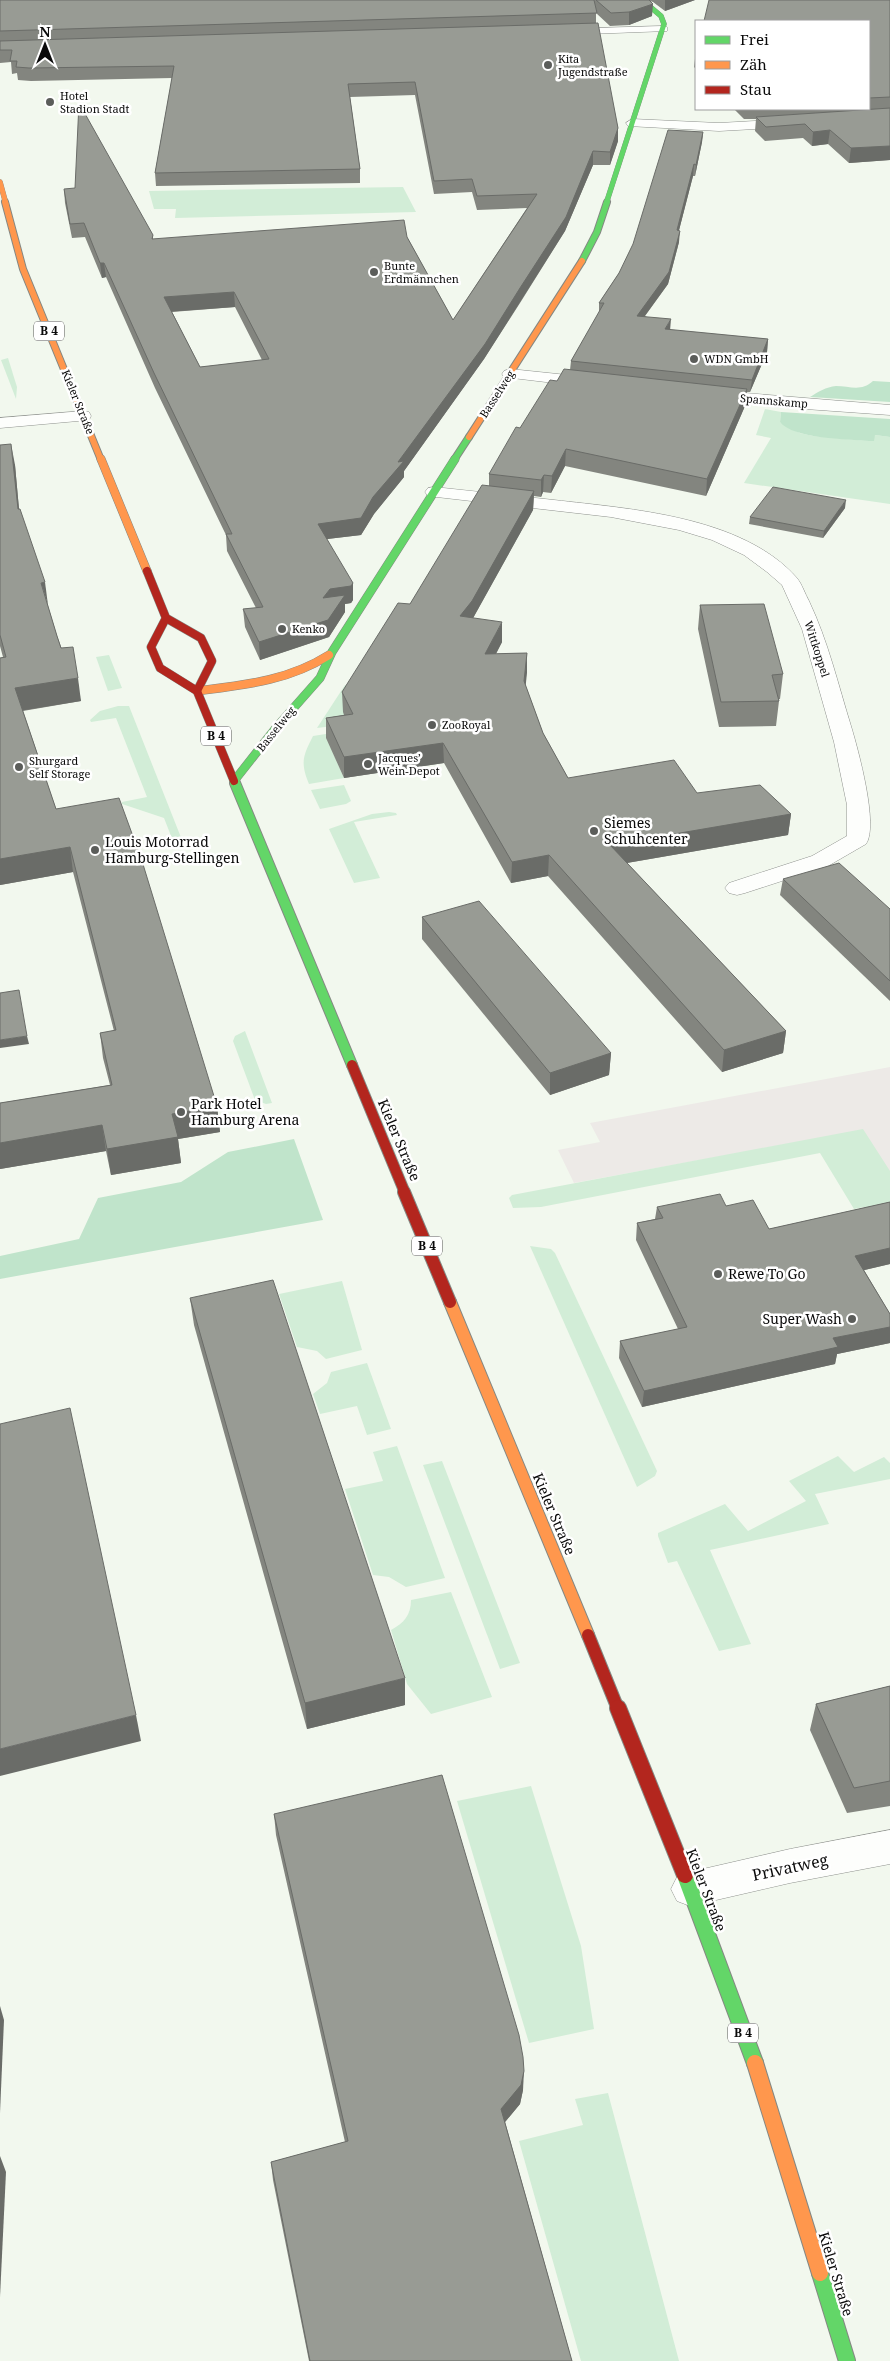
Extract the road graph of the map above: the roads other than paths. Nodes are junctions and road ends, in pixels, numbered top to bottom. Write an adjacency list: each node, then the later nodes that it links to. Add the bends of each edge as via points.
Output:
1 (642, 0): 2 (main road, via 664,20)
2 (663, 29): 3 (street); 5 (main road, Basselweg)
3 (546, 32)
4 (800, 122): 5 (street, via 719,127)
5 (632, 123): 7 (main road, Basselweg, via 597,232 587,253)
6 (0, 182): 11 (main road, Kieler Straße / B 4, via 23,269)
7 (510, 374): 8 (street); 13 (main road, Basselweg)
8 (610, 384)
9 (688, 393): 10 (street, Spannskamp)
10 (890, 410)
11 (83, 416): 12 (street); 14 (main road, Kieler Straße / B 4)
12 (0, 423)
13 (434, 492): 15 (main road, Basselweg); 18 (street, Wittkoppel, via 611,512 682,525 719,536 751,551 790,582 812,629 845,742 858,805 858,839 820,861)
14 (166, 618): 16 (main road, via 151,647 160,668); 16 (main road, via 201,638 212,661)
15 (332, 652): 16 (main road, Basselweg, via 315,666 294,675); 17 (main road, Basselweg, via 320,678)
16 (197, 692): 17 (main road, Kieler Straße / B 4)
17 (234, 781): 20 (main road, Kieler Straße / B 4, via 620,1712)
18 (737, 888)
19 (890, 1847): 20 (street, Privatweg)
20 (690, 1889): 21 (main road, Kieler Straße / B 4, via 755,2064)
21 (847, 2361)

